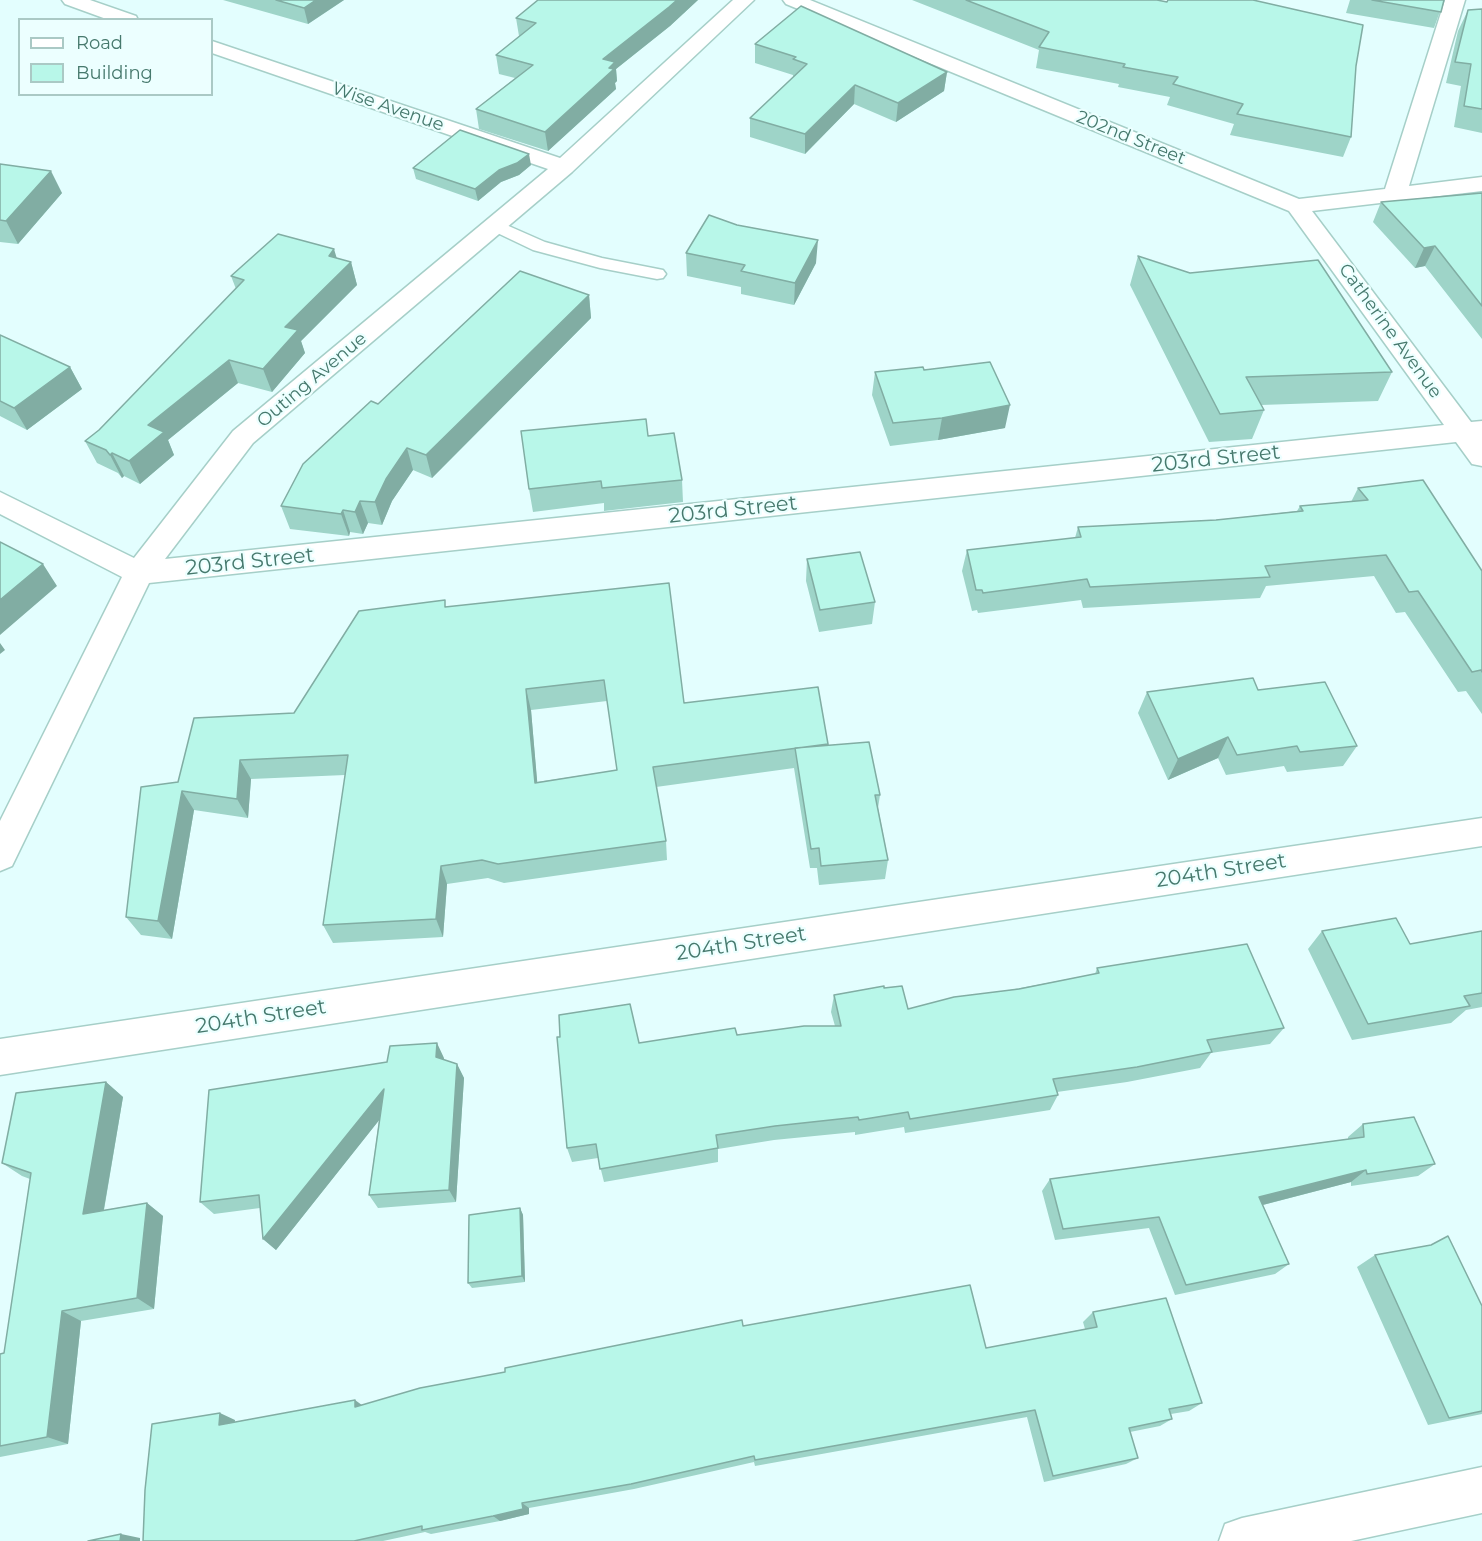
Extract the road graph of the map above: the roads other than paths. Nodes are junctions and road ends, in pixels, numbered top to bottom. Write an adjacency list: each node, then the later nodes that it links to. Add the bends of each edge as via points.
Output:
1 (72, 0): 5 (street)
2 (744, 0): 7 (street, Outing Avenue)
3 (793, 0): 10 (street, 202nd Street)
4 (1460, 2): 9 (street)
5 (123, 18)
6 (213, 47): 7 (street, Wise Avenue)
7 (564, 167): 11 (street, Outing Avenue)
8 (1482, 184): 9 (street, 202nd Street)
9 (1395, 194): 10 (street, 202nd Street)
10 (1297, 206): 13 (street, Catherine Avenue)
11 (495, 225): 12 (lane, via 539,246); 16 (street, Outing Avenue, via 243,437)
12 (657, 274)
13 (1473, 431): 14 (street, Catherine Avenue); 16 (street, 203rd Street)
14 (1482, 457)
15 (0, 502): 16 (street)
16 (139, 573): 18 (street, Outing Avenue)
17 (1482, 832): 19 (street, 204th Street)
18 (0, 856)
19 (0, 1057)
20 (1482, 1490): 21 (street)
21 (1242, 1541)

